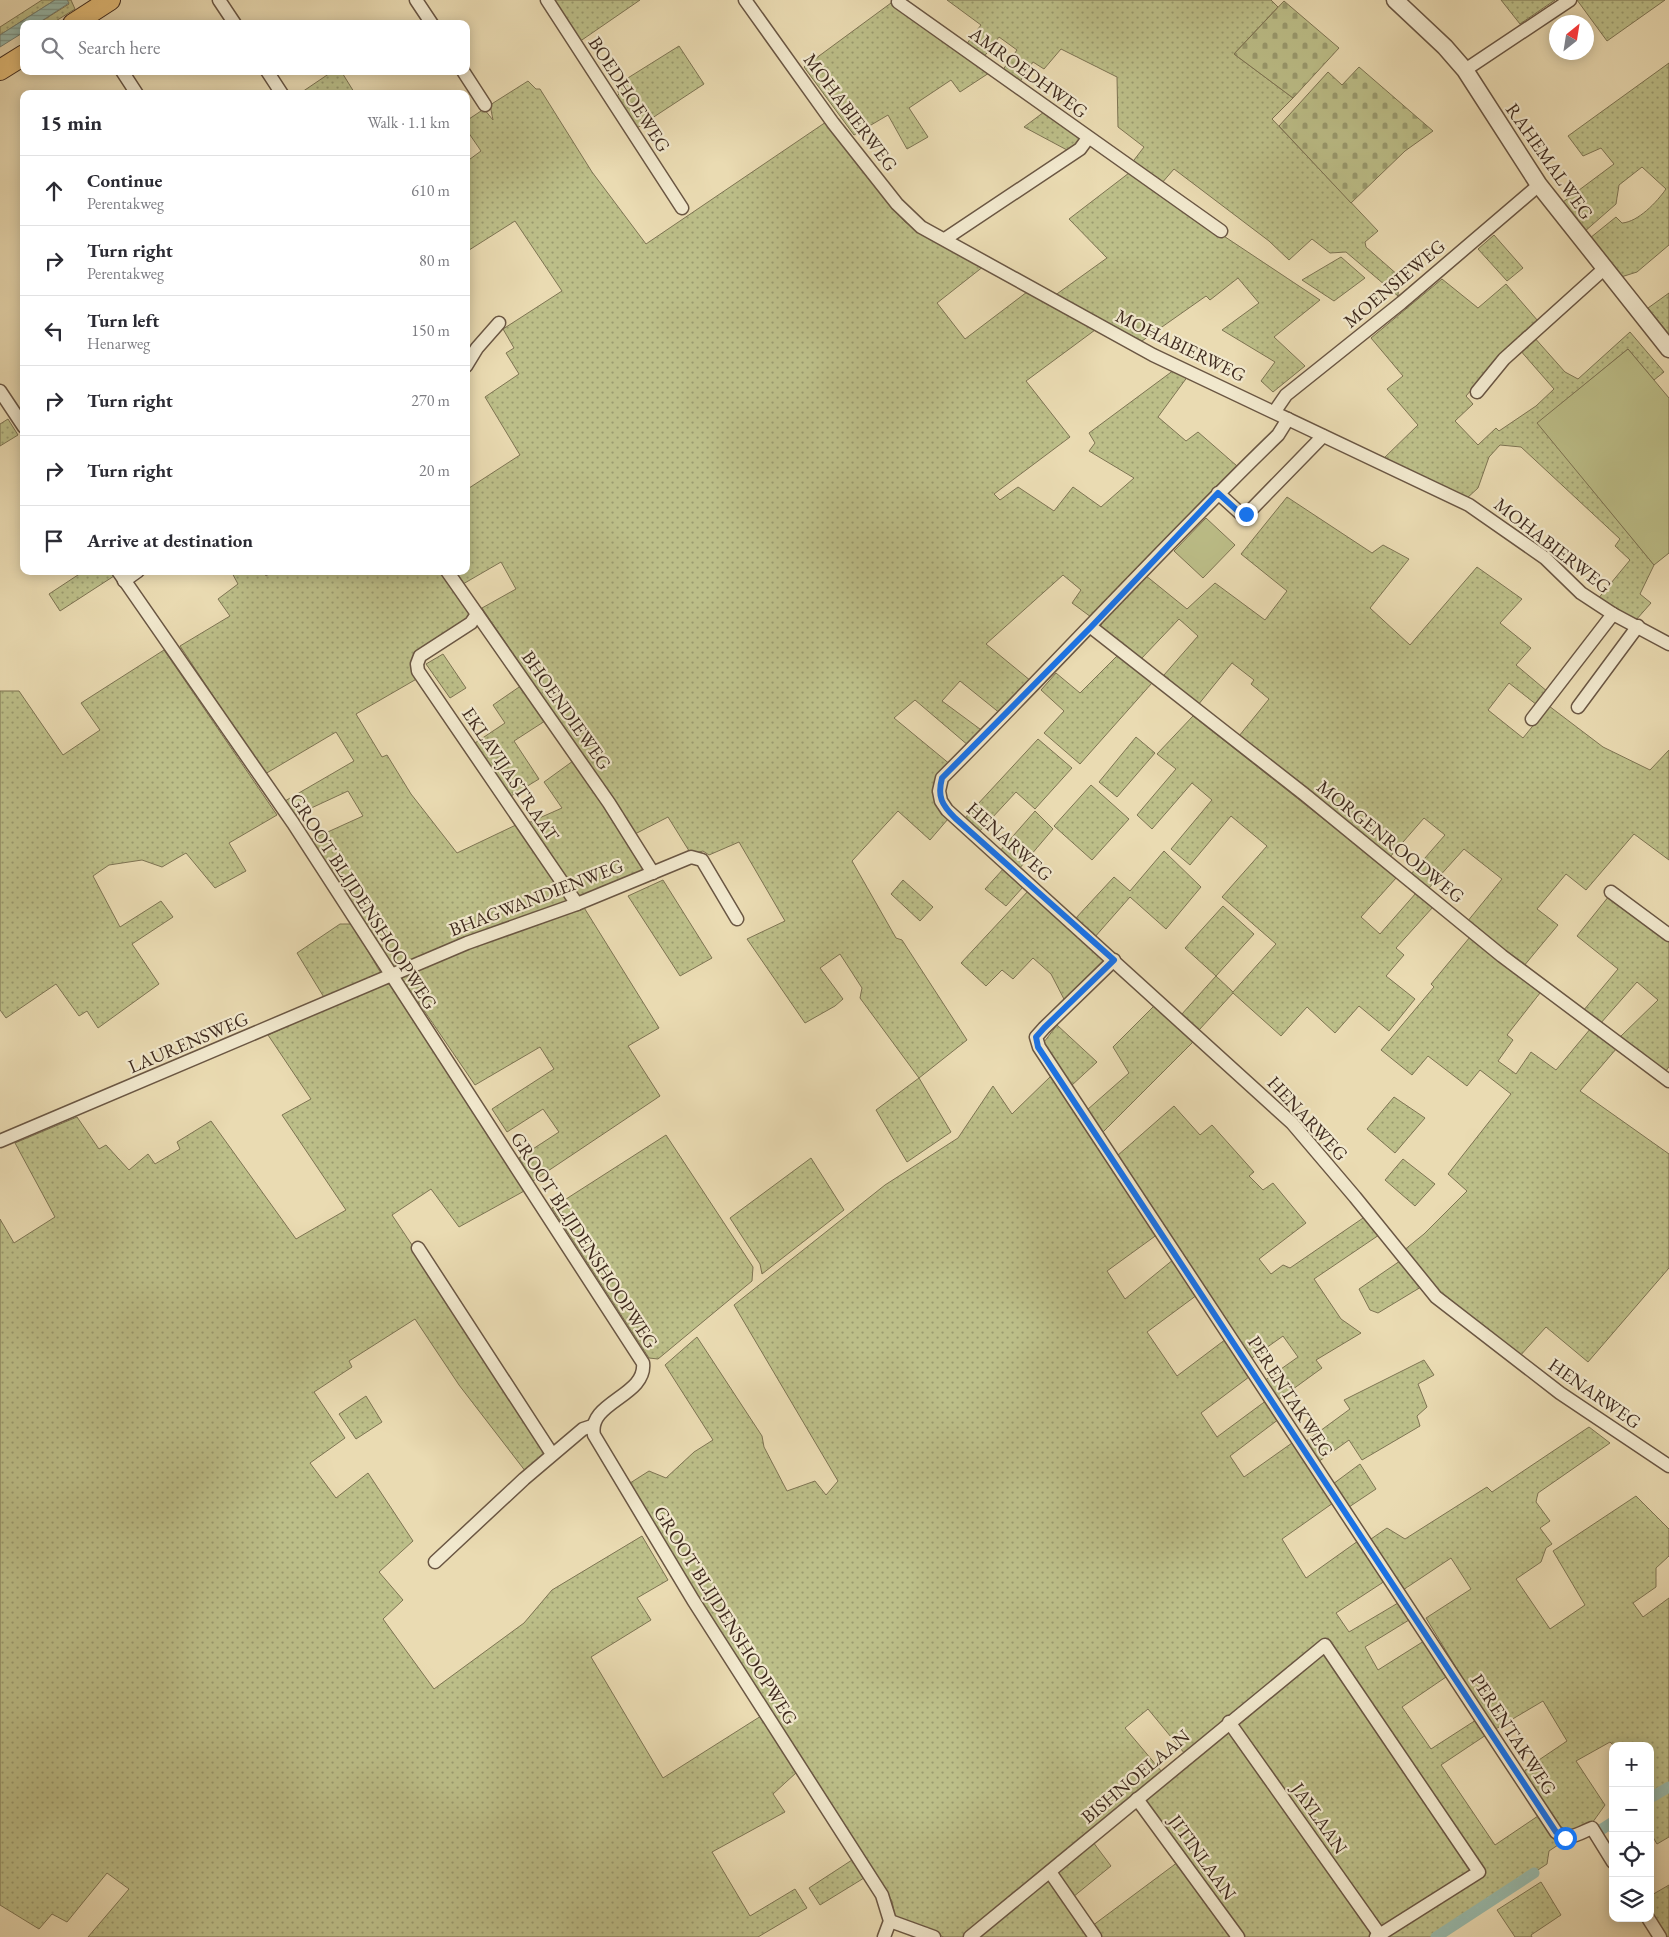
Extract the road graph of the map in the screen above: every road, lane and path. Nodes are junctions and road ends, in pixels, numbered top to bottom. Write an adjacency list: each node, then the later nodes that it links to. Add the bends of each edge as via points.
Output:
1 (110, 0): 9 (main road)
2 (218, 0): 10 (street)
3 (416, 0): 11 (street)
4 (546, 0): 23 (street, BOEDHOEWEG)
5 (745, 0): 25 (street, MOHABIERWEG, via 897,204 921,226)
6 (1394, 0): 14 (street, RAHEMALWEG)
7 (1570, 0): 14 (street)
8 (898, 2): 21 (street, AMROEDHWEG)
9 (84, 20)
10 (232, 20)
11 (429, 20)
12 (20, 58): 13 (main road)
13 (0, 70)
14 (1465, 70): 22 (street, RAHEMALWEG)
15 (125, 75): 18 (street)
16 (270, 75): 19 (street)
17 (466, 75): 20 (street)
18 (134, 90)
19 (279, 90)
20 (485, 105)
21 (1088, 138): 24 (street, AMROEDHWEG); 25 (street, AMROEDHWEG, via 1080,149)
22 (1539, 185): 26 (street, RAHEMALWEG); 32 (street, MOENSIEWEG, via 1401,303 1286,395)
23 (682, 208)
24 (1221, 231)
25 (945, 239): 32 (street, MOHABIERWEG, via 1152,355)
26 (1605, 268): 28 (street, RAHEMALWEG); 31 (street, via 1504,358)
27 (499, 323): 29 (street)
28 (1669, 349)
29 (470, 359)
30 (0, 391): 34 (street)
31 (1476, 392)
32 (1275, 411): 33 (street, MOHABIERWEG)
33 (1288, 419): 35 (street, MOHABIERWEG); 36 (street, via 1278,435)
34 (20, 421)
35 (1323, 436): 36 (street, via 1246,514 1240,513); 40 (street, MOHABIERWEG, via 1488,516 1545,558 1581,593)
36 (1218, 493): 42 (street)
37 (450, 575): 39 (street, BHOENDIEWEG)
38 (121, 576): 52 (street, GROOT BLIJDENSHOOPWEG, via 293,824)
39 (477, 614): 46 (street, BHOENDIEWEG, via 609,803); 48 (street, EKLAVIJASTRAAT, via 471,623 420,656 418,670)
40 (1613, 614): 41 (street, MOHABIERWEG); 45 (street)
41 (1638, 626): 43 (street, MOHABIERWEG); 44 (street)
42 (1091, 627): 51 (street, HENARWEG, via 942,778 939,791 947,810); 53 (street, MORGENROODWEG, via 1304,794 1502,956)
43 (1669, 644)
44 (1578, 707)
45 (1532, 719)
46 (653, 873): 48 (street, BHAGWANDIENWEG); 49 (street, BHAGWANDIENWEG, via 691,857 702,860)
47 (1611, 892): 50 (street)
48 (577, 904): 52 (street, BHAGWANDIENWEG, via 467,943)
49 (737, 920)
50 (1669, 935)
51 (1114, 960): 58 (street, HENARWEG, via 1292,1123 1436,1297 1560,1394); 62 (street, PERENTAKWEG, via 1036,1037 1038,1047 1556,1832 1565,1838 1592,1828)
52 (390, 975): 54 (street, LAURENSWEG); 56 (street, GROOT BLIJDENSHOOPWEG, via 643,1363 644,1370 636,1383 597,1417)
53 (1669, 1081)
54 (0, 1141)
55 (418, 1248): 57 (street)
56 (592, 1426): 57 (street); 64 (street, GROOT BLIJDENSHOOPWEG, via 594,1435 693,1600 882,1895)
57 (552, 1454): 59 (street)
58 (1669, 1466)
59 (434, 1562)
60 (1229, 1722): 61 (street, BISHNOELAAN); 66 (street, JAYLAAN); 66 (street, BISHNOELAAN, via 1325,1645 1479,1872)
61 (1137, 1799): 63 (street, BISHNOELAAN); 71 (street, JITINLAAN)
62 (1609, 1856)
63 (1050, 1872): 69 (street, BISHNOELAAN); 70 (street)
64 (890, 1921): 67 (street); 68 (street)
65 (1651, 1922): 72 (street)
66 (1378, 1936)
67 (884, 1937)
68 (934, 1937)
69 (970, 1937)
70 (1095, 1937)
71 (1238, 1937)
72 (1660, 1937)

